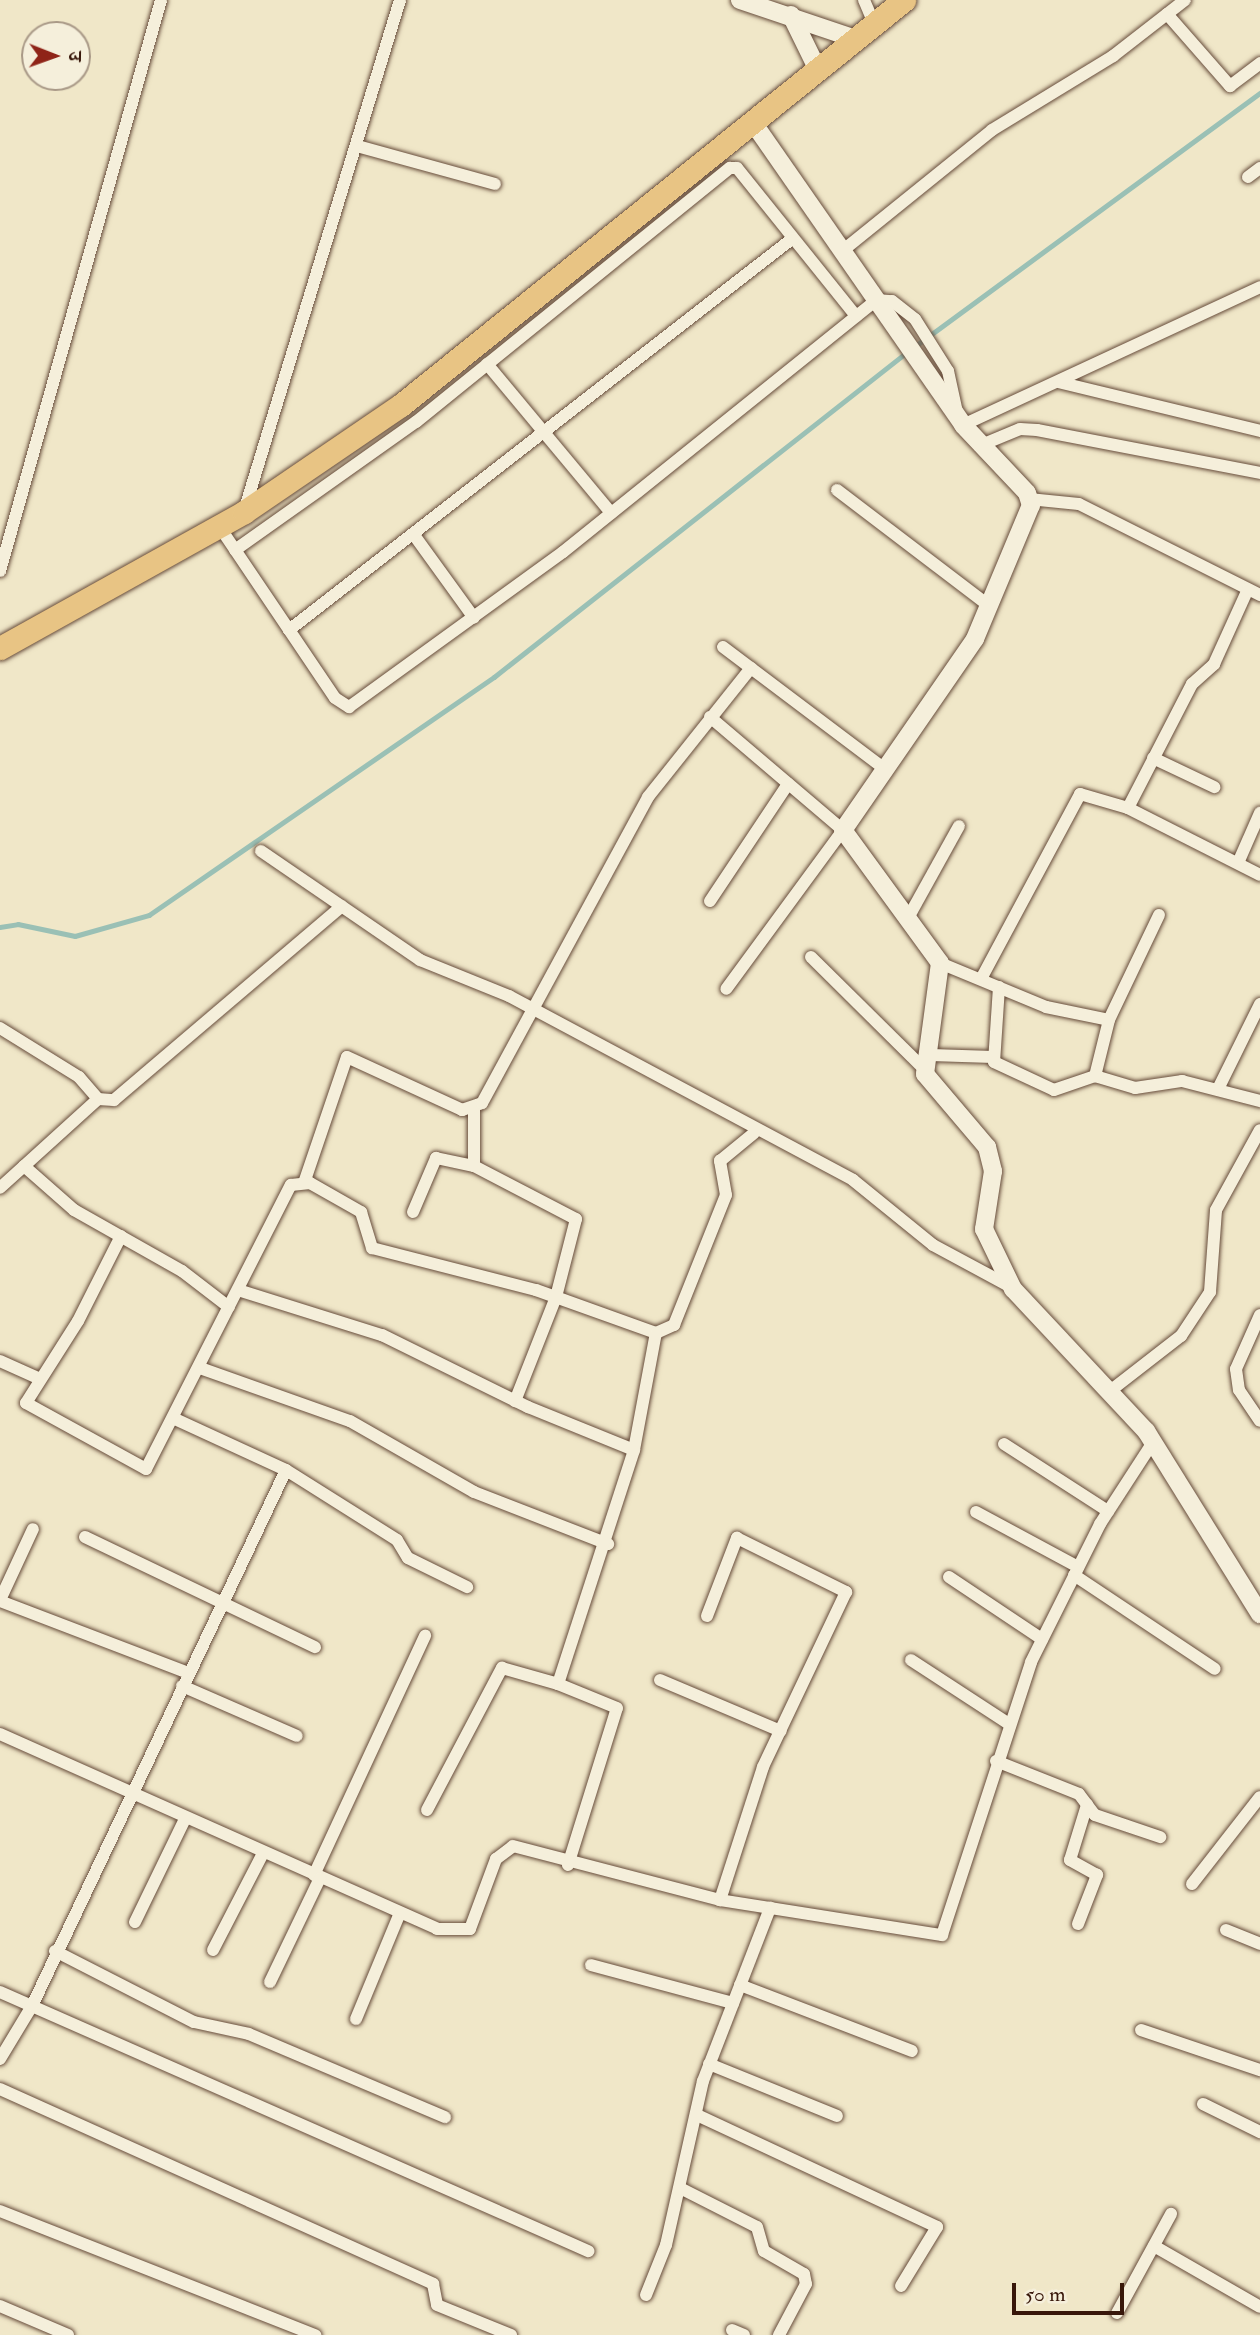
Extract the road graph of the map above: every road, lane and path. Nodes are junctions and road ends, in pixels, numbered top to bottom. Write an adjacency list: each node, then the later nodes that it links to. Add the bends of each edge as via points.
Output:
1 (161, 0): 38 (street)
2 (401, 0): 14 (street)
3 (740, 0): 8 (street)
4 (864, 0): 9 (street)
5 (904, 0): 9 (highway)
6 (1185, 0): 7 (street)
7 (1167, 14): 11 (street, via 1226,84); 19 (street, via 1113,56 992,130)
8 (791, 15): 10 (street); 12 (street)
9 (874, 24): 10 (highway)
10 (853, 38): 12 (highway)
11 (1260, 63)
12 (817, 68): 13 (highway)
13 (752, 121): 19 (street); 20 (highway)
14 (356, 146): 17 (street); 33 (street)
15 (1260, 168): 16 (street)
16 (1248, 177)
17 (495, 184)
18 (793, 238): 20 (street, via 733,168); 23 (street); 28 (street)
19 (841, 252): 22 (street)
20 (605, 254): 24 (street); 33 (highway, via 401,405)
21 (1260, 287): 25 (street)
22 (876, 300): 23 (street); 26 (street); 26 (street, via 892,301 915,319 948,371)
23 (856, 316): 34 (street)
24 (487, 364): 28 (street); 37 (street)
25 (1058, 382): 26 (street); 27 (street)
26 (960, 421): 29 (street)
27 (1260, 431)
28 (544, 437): 34 (street); 36 (street)
29 (979, 446): 30 (street, via 1020,429 1037,430); 32 (street)
30 (1260, 473)
31 (837, 490): 41 (street)
32 (1029, 499): 39 (street, via 1079,504); 41 (street)
33 (244, 512): 35 (highway)
34 (611, 513): 42 (street)
35 (219, 526): 37 (street); 44 (highway)
36 (414, 535): 42 (street); 43 (street)
37 (235, 550): 43 (street)
38 (0, 571)
39 (1248, 589): 40 (street); 48 (street, via 1214,664 1192,684)
40 (1260, 595)
41 (989, 606): 49 (street, via 975,639)
42 (474, 618): 43 (street, via 349,707 335,698)
43 (289, 630)
44 (0, 648)
45 (723, 648): 46 (street)
46 (751, 668): 47 (street); 49 (street)
47 (710, 717): 50 (street); 69 (street, via 623,838)
48 (1153, 758): 51 (street); 52 (street)
49 (885, 769): 55 (street)
50 (788, 784): 55 (street); 59 (street)
51 (1214, 787)
52 (1128, 808): 57 (street); 65 (street, via 1080,794)
53 (1260, 813): 57 (street)
54 (959, 826): 62 (street)
55 (843, 830): 62 (street); 67 (street)
56 (261, 851): 60 (street)
57 (1238, 863): 58 (street)
58 (1260, 875)
59 (710, 901)
60 (342, 906): 69 (street, via 420,960); 76 (street, via 114,1100)
61 (1159, 915): 70 (street)
62 (908, 918): 64 (street)
63 (811, 957): 73 (street)
64 (940, 963): 65 (street); 73 (street)
65 (981, 979): 66 (street)
66 (999, 987): 70 (street, via 1046,1007); 72 (street)
67 (726, 989)
68 (1260, 1004): 75 (street)
69 (534, 1010): 78 (street); 80 (street)
70 (1109, 1020): 74 (street)
71 (0, 1028): 76 (street, via 79,1077)
72 (993, 1057): 73 (street, via 932,1055); 74 (street, via 1054,1090)
73 (923, 1068): 87 (street, via 987,1147 993,1171 982,1211 984,1229)
74 (1095, 1076): 75 (street, via 1135,1088 1182,1080)
75 (1218, 1089): 77 (street)
76 (98, 1099): 81 (street)
77 (1260, 1101)
78 (474, 1109): 82 (street); 83 (street, via 462,1110 410,1089 346,1057)
79 (1260, 1130): 96 (street, via 1216,1210 1215,1272 1204,1303 1181,1336)
80 (754, 1133): 87 (street, via 853,1180 933,1245); 92 (street, via 720,1161 726,1195 674,1325)
81 (24, 1166): 84 (street); 86 (street, via 74,1210)
82 (474, 1166): 85 (street, via 436,1158); 89 (street, via 576,1219)
83 (303, 1183): 88 (street, via 291,1185); 89 (street, via 361,1212 372,1248)
84 (0, 1188)
85 (413, 1212)
86 (121, 1236): 90 (street); 95 (street)
87 (1013, 1289): 96 (street)
88 (237, 1290): 90 (street); 97 (street, via 360,1326)
89 (556, 1297): 92 (street); 97 (street)
90 (229, 1307): 94 (street)
91 (1260, 1315): 99 (street, via 1236,1379)
92 (656, 1334): 102 (street)
93 (0, 1361): 95 (street)
94 (200, 1368): 98 (street); 108 (street, via 350,1421 474,1492)
95 (40, 1379): 98 (street, via 28,1406 144,1469)
96 (1110, 1391): 100 (street)
97 (515, 1401): 102 (street)
98 (175, 1419): 103 (street)
99 (1260, 1421)
100 (1153, 1442): 104 (street); 114 (street)
101 (1004, 1444): 104 (street)
102 (635, 1450): 108 (street)
103 (286, 1470): 111 (street, via 397,1540 408,1558); 113 (street)
104 (1108, 1511): 109 (street)
105 (976, 1512): 109 (street)
106 (33, 1529): 112 (street)
107 (85, 1537): 113 (street)
108 (608, 1544): 123 (street)
109 (1076, 1571): 117 (street); 120 (street)
110 (948, 1577): 117 (street)
111 (467, 1587)
112 (0, 1600): 121 (street)
113 (223, 1600): 118 (street); 121 (street)
114 (1260, 1614)
115 (707, 1616): 126 (street, via 737,1538 845,1589)
116 (425, 1636): 138 (street)
117 (1042, 1639): 125 (street)
118 (316, 1647)
119 (912, 1660): 125 (street)
120 (1215, 1668)
121 (189, 1673): 124 (street)
122 (660, 1680): 126 (street)
123 (558, 1684): 133 (street, via 502,1668); 137 (street, via 617,1708)
124 (182, 1686): 128 (street); 130 (street)
125 (1009, 1724): 129 (street)
126 (780, 1731): 140 (street)
127 (0, 1734): 130 (street)
128 (297, 1736)
129 (996, 1761): 132 (street, via 1079,1794); 141 (street, via 942,1935)
130 (130, 1795): 134 (street); 148 (street)
131 (1260, 1797): 139 (street)
132 (1087, 1805): 135 (street, via 1095,1815); 144 (street, via 1070,1860 1097,1878)
133 (427, 1810)
134 (185, 1819): 136 (street); 143 (street)
135 (1160, 1837)
136 (263, 1853): 138 (street); 147 (street)
137 (568, 1864): 140 (street); 142 (street, via 513,1846 502,1850 478,1918 459,1933)
138 (317, 1876): 142 (street); 150 (street)
139 (1192, 1884)
140 (720, 1900): 141 (street)
141 (770, 1908): 151 (street)
142 (400, 1913): 155 (street)
143 (135, 1922)
144 (1078, 1924)
145 (1226, 1930): 146 (street)
146 (1260, 1944)
147 (214, 1950)
148 (55, 1951): 154 (street); 165 (street, via 194,2022 248,2034)
149 (591, 1965): 153 (street)
150 (270, 1982)
151 (740, 1985): 153 (street); 157 (street)
152 (0, 1992): 154 (street)
153 (733, 2003): 159 (street)
154 (32, 2006): 158 (street); 171 (street)
155 (356, 2019)
156 (1141, 2030): 160 (street)
157 (912, 2051)
158 (0, 2060)
159 (709, 2064): 163 (street); 164 (street)
160 (1260, 2070)
161 (0, 2089): 179 (street, via 433,2284 437,2305)
162 (1203, 2104): 166 (street)
163 (697, 2115): 167 (street); 172 (street, via 937,2227)
164 (837, 2116)
165 (445, 2117)
166 (1260, 2132)
167 (680, 2188): 173 (street); 180 (street, via 757,2227 764,2251 804,2274 806,2284)
168 (0, 2211): 178 (street)
169 (1171, 2214): 170 (street)
170 (1154, 2246): 175 (street); 176 (street)
171 (588, 2251)
172 (901, 2287)
173 (646, 2295)
174 (0, 2306): 177 (street)
175 (1260, 2306)
176 (1117, 2313)
177 (68, 2335)
178 (315, 2335)
179 (511, 2335)
180 (779, 2335)

